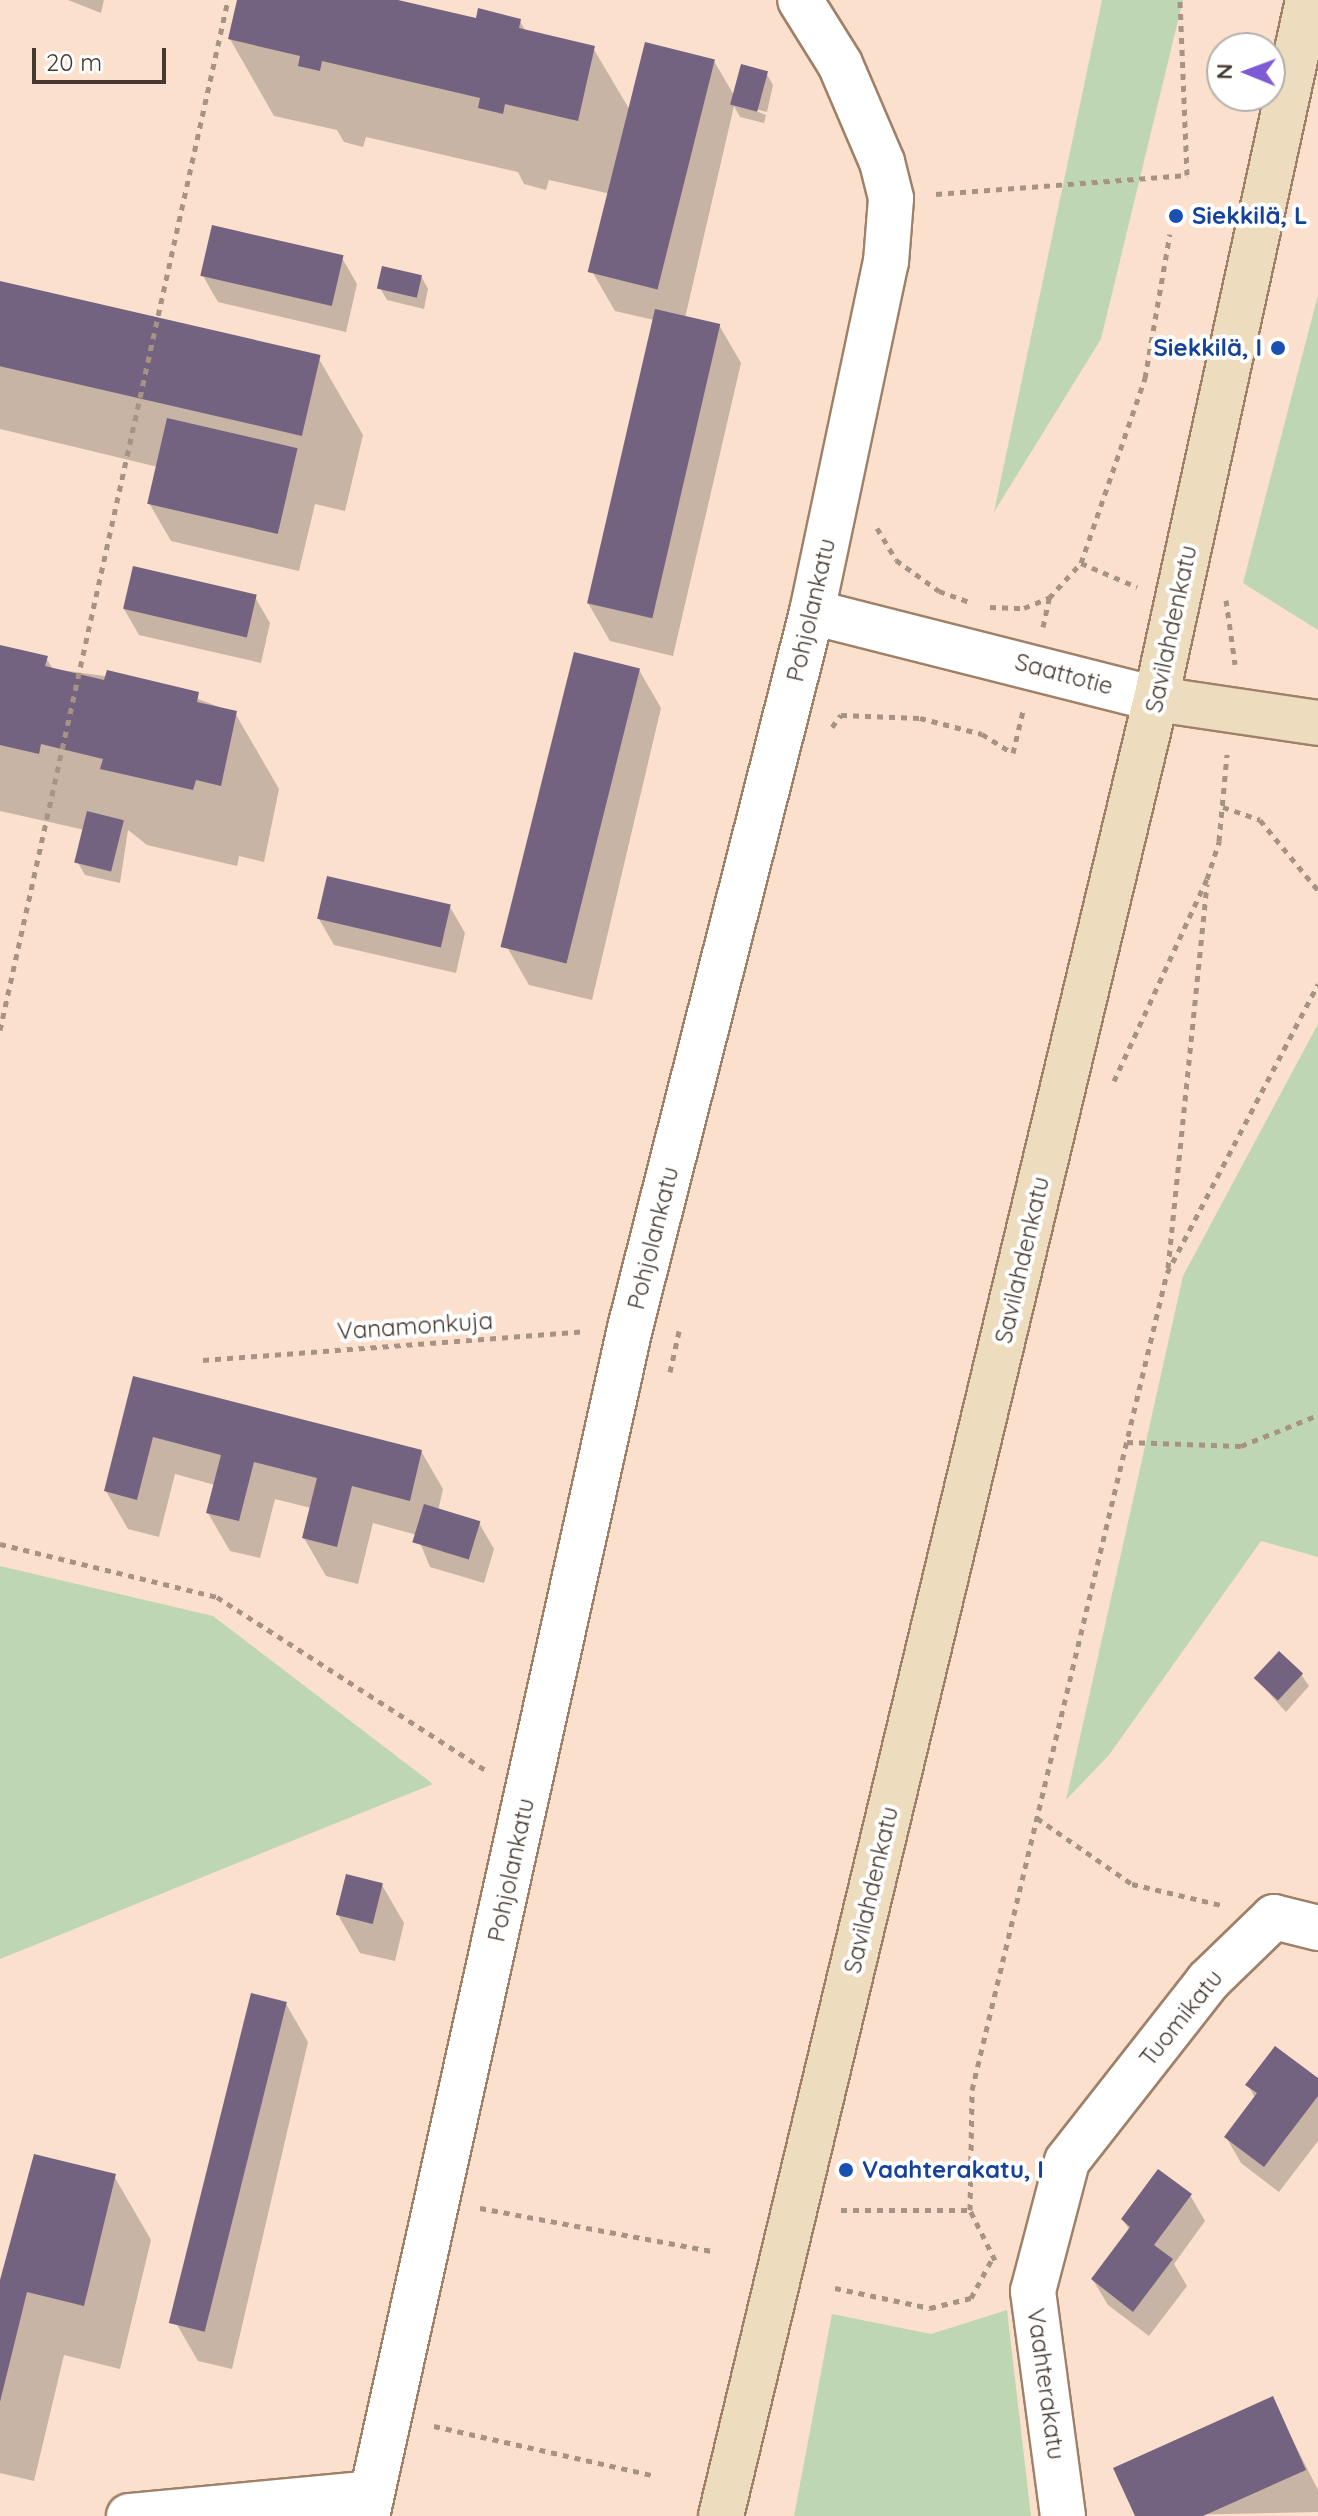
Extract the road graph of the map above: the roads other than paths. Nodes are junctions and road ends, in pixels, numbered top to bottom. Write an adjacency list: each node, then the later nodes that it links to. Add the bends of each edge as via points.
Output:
1 (800, 0): 3 (street, Pohjolankatu, via 840,64 891,198 886,262)
2 (1308, 0): 4 (main road, Savilahdenkatu)
3 (812, 612): 4 (street, Saattotie); 8 (street, Pohjolankatu, via 630,1328 527,1797 460,2204 386,2434)
4 (1156, 699): 5 (main road, Saattotie); 10 (main road, Savilahdenkatu)
5 (1318, 723)
6 (1318, 1928): 7 (street, Tuomikatu, via 1274,1917 1208,1981)
7 (1067, 2161): 11 (street, Vaahterakatu, via 1033,2291)
8 (369, 2505): 9 (street, Pohjolankatu)
9 (129, 2516)
10 (721, 2516)
11 (1063, 2516)

